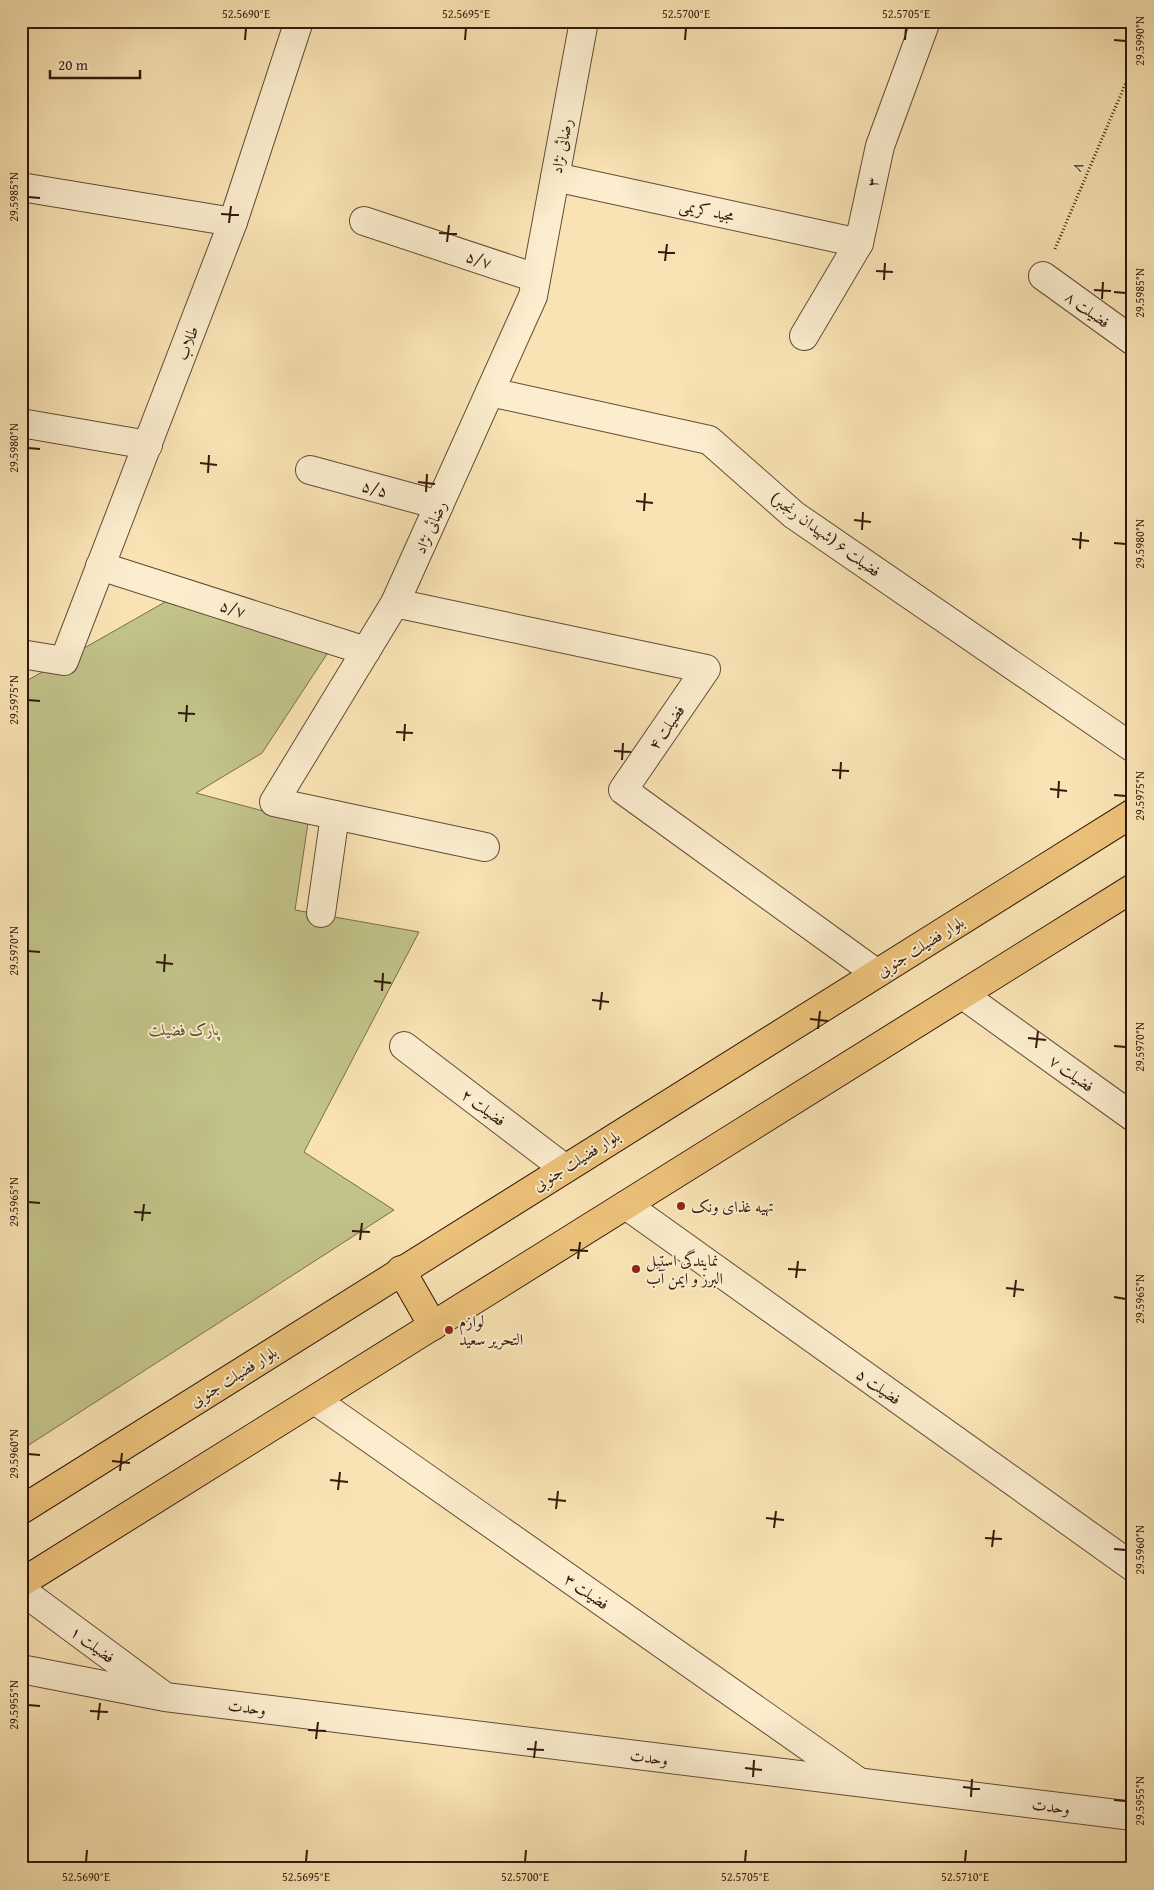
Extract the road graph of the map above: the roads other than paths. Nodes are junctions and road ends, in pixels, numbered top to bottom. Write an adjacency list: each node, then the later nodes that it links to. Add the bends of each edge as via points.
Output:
1 (299, 21): 7 (street, طلاب)
2 (584, 21): 4 (street, رضائی نژاد)
3 (925, 21): 8 (street, ۳, via 880,146)
4 (555, 177): 8 (street, مجید کریمی); 10 (street, رضائی نژاد)
5 (21, 187): 7 (street)
6 (364, 221): 10 (street, ۵/۷)
7 (233, 222): 15 (street, طلاب)
8 (859, 243): 11 (street, ۳)
9 (1043, 276): 12 (street, فضیلت ۸)
10 (536, 278): 13 (street, رضائی نژاد, via 533,296)
11 (804, 336)
12 (1133, 341)
13 (490, 392): 17 (street, رضائی نژاد); 22 (street, فضیلت ۶ (شهیدان رنجبر), via 709,440 794,515)
14 (21, 423): 15 (street)
15 (148, 444): 18 (street, طلاب)
16 (310, 470): 17 (street, ۵/۵)
17 (439, 505): 19 (street, رضائی نژاد)
18 (100, 566): 20 (street, ۵/۷); 21 (street, طلاب, via 64,662)
19 (395, 604): 20 (street, رضائی نژاد); 28 (street, فضیلت ۴, via 706,669 623,790)
20 (366, 651): 24 (street, رضائی نژاد, via 274,802)
21 (21, 654)
22 (1133, 748)
23 (1133, 813): 28 (main road, بلوار فضیلت جنوبی)
24 (335, 815): 25 (street, رضائی نژاد); 27 (street)
25 (485, 847)
26 (1133, 888): 29 (main road)
27 (321, 913)
28 (876, 973): 32 (main road, بلوار فضیلت جنوبی)
29 (963, 994): 31 (street, فضیلت ۷); 33 (main road)
30 (404, 1046): 32 (street, فضیلت ۲)
31 (1133, 1117)
32 (564, 1168): 34 (main road, بلوار فضیلت جنوبی)
33 (626, 1205): 35 (main road); 38 (street, فضیلت ۵)
34 (400, 1270): 35 (main road); 37 (main road, بلوار فضیلت جنوبی)
35 (433, 1326): 36 (main road)
36 (315, 1400): 39 (main road); 43 (street, فضیلت ۳)
37 (21, 1510)
38 (1133, 1567)
39 (21, 1583)
40 (21, 1590): 42 (street, فضیلت ۱)
41 (21, 1669): 42 (street, وحدت)
42 (165, 1697): 43 (street, وحدت)
43 (858, 1782): 44 (street, وحدت)
44 (1133, 1816)

